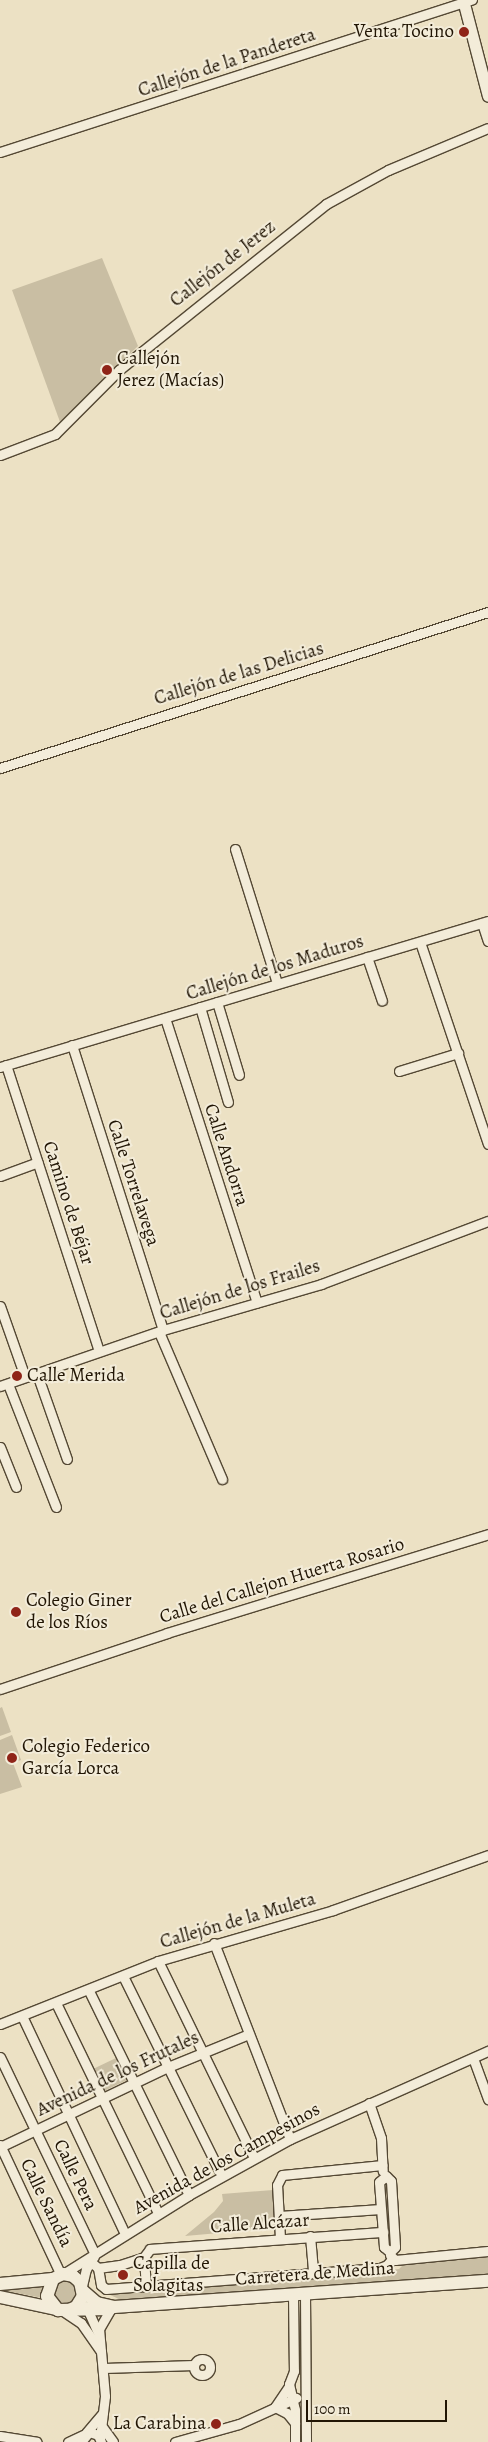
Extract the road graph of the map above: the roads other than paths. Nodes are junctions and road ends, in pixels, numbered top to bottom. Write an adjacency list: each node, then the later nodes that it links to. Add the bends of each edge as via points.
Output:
1 (466, 2): 2 (street); 4 (street, Callejón de la Pandereta)
2 (488, 96)
3 (488, 128): 5 (street, Callejón de Jerez, via 388,170 326,204 133,358 56,434)
4 (0, 152)
5 (0, 455)
6 (488, 612): 7 (street, Callejón de las Delicias)
7 (0, 768)
8 (236, 849): 13 (street)
9 (485, 922): 10 (street); 11 (street, Callejón de los Maduros)
10 (488, 941)
11 (420, 942): 12 (street, Callejón de los Maduros); 19 (street)
12 (367, 957): 13 (street, Callejón de los Maduros); 14 (street)
13 (277, 983): 15 (street, Callejón de los Maduros)
14 (382, 1001)
15 (217, 1002): 16 (street, Callejón de los Maduros); 22 (street)
16 (200, 1007): 17 (street, Callejón de los Maduros); 23 (street)
17 (165, 1018): 18 (street, Callejón de los Maduros); 28 (street, Calle Andorra)
18 (72, 1045): 20 (street, Callejón de los Maduros); 30 (street, Calle Torrelavega)
19 (458, 1053): 21 (street); 24 (street)
20 (3, 1066): 25 (street, Camino de Béjar)
21 (399, 1071)
22 (239, 1076)
23 (228, 1102)
24 (488, 1144)
25 (38, 1162): 26 (street); 31 (street, Camino de Béjar)
26 (0, 1176)
27 (488, 1221): 28 (street, Callejón de los Frailes, via 321,1284)
28 (257, 1303): 30 (street, Callejón de los Frailes)
29 (0, 1306): 33 (street)
30 (161, 1331): 31 (street, Callejón de los Frailes); 37 (street, Calle Torrelavega)
31 (99, 1351): 32 (street, Callejón de los Frailes)
32 (37, 1374): 33 (street, Callejón de los Frailes); 36 (street)
33 (26, 1378): 34 (street, Callejón de los Frailes)
34 (4, 1385): 39 (street)
35 (0, 1447): 38 (street)
36 (68, 1459)
37 (222, 1479)
38 (16, 1487)
39 (56, 1507)
40 (488, 1534): 41 (street, Calle del Callejon Huerta Rosario, via 167,1633)
41 (0, 1689)
42 (488, 1855): 43 (street, Callejón de la Muleta, via 333,1910)
43 (214, 1943): 44 (street, Callejón de la Muleta); 50 (street)
44 (158, 1961): 45 (street, Callejón de la Muleta); 52 (street)
45 (123, 1976): 46 (street, Callejón de la Muleta); 55 (street)
46 (89, 1991): 47 (street, Callejón de la Muleta); 56 (street)
47 (56, 2003): 48 (street, Callejón de la Muleta); 57 (street)
48 (22, 2016): 49 (street, Callejón de la Muleta); 60 (street)
49 (0, 2024)
50 (249, 2034): 52 (street, Avenida de los Frutales); 62 (street)
51 (488, 2051): 54 (street, Avenida de los Campesinos)
52 (201, 2052): 55 (street, Avenida de los Frutales); 64 (street)
53 (0, 2057): 61 (street, Calle Pera)
54 (473, 2058): 58 (street); 59 (street, Avenida de los Campesinos)
55 (168, 2067): 56 (street, Avenida de los Frutales); 66 (street)
56 (134, 2083): 57 (street, Avenida de los Frutales); 68 (street)
57 (102, 2098): 60 (street, Avenida de los Frutales); 70 (street)
58 (488, 2099)
59 (369, 2103): 62 (street, Avenida de los Campesinos); 65 (street, via 381,2138)
60 (69, 2114): 61 (street, Avenida de los Frutales); 73 (street)
61 (35, 2130): 63 (street, Avenida de los Frutales); 79 (street, Calle Pera)
62 (290, 2138): 64 (street, Avenida de los Campesinos)
63 (0, 2146): 81 (street, Calle Sandía)
64 (254, 2158): 66 (street, Avenida de los Campesinos)
65 (383, 2165): 67 (street); 71 (street, via 285,2173 277,2181)
66 (222, 2176): 68 (street, Avenida de los Campesinos)
67 (384, 2176): 69 (street, via 379,2182); 77 (street, via 392,2181 395,2247)
68 (189, 2195): 70 (street, Avenida de los Campesinos)
69 (381, 2209): 71 (street); 72 (street)
70 (158, 2213): 73 (street, Avenida de los Campesinos)
71 (279, 2216): 75 (street)
72 (383, 2232): 74 (street, Calle Alcázar); 77 (street, via 384,2248)
73 (125, 2234): 79 (street, Avenida de los Campesinos)
74 (310, 2236): 75 (street, Calle Alcázar); 80 (street)
75 (280, 2238): 78 (street, Calle Alcázar, via 150,2248)
76 (488, 2251): 77 (street)
77 (391, 2255): 80 (street, via 384,2267)
78 (144, 2257): 79 (street, Calle Alcázar, via 120,2266); 84 (street)
79 (95, 2261): 81 (street, Avenida de los Campesinos); 84 (street, Calle Pera, via 104,2288); 85 (street)
80 (313, 2273): 84 (street)
81 (59, 2276): 83 (main road); 85 (main road, via 77,2278); 89 (main road, via 47,2296)
82 (488, 2280): 86 (main road, Carretera de Medina)
83 (0, 2284)
84 (146, 2287)
85 (83, 2291): 88 (main road, via 97,2303); 89 (main road, via 76,2307); 90 (street)
86 (299, 2294): 88 (main road, Carretera de Medina); 95 (street, via 294,2371); 96 (street)
87 (0, 2297): 89 (main road)
88 (112, 2308): 90 (main road, Carretera de Medina); 91 (street, via 100,2323)
89 (63, 2310): 90 (main road, Carretera de Medina); 92 (street, via 81,2323)
90 (88, 2311): 91 (street)
91 (99, 2335): 92 (street)
92 (101, 2352): 94 (street)
93 (194, 2365): 94 (street)
94 (104, 2368): 99 (street)
95 (290, 2385): 96 (street); 96 (street, via 298,2377); 97 (street); 98 (street)
96 (304, 2387): 97 (street); 110 (street)
97 (294, 2400): 98 (street); 100 (street)
98 (275, 2407): 100 (street, via 287,2413); 108 (street, via 220,2431)
99 (103, 2413): 101 (street); 103 (street)
100 (295, 2423): 109 (street)
101 (103, 2428): 104 (street); 107 (street)
102 (0, 2436): 105 (street)
103 (83, 2437): 104 (street, via 96,2433); 106 (street)
104 (100, 2440)
105 (37, 2442)
106 (68, 2442)
107 (113, 2442)
108 (175, 2442)
109 (295, 2442)
110 (306, 2442)

